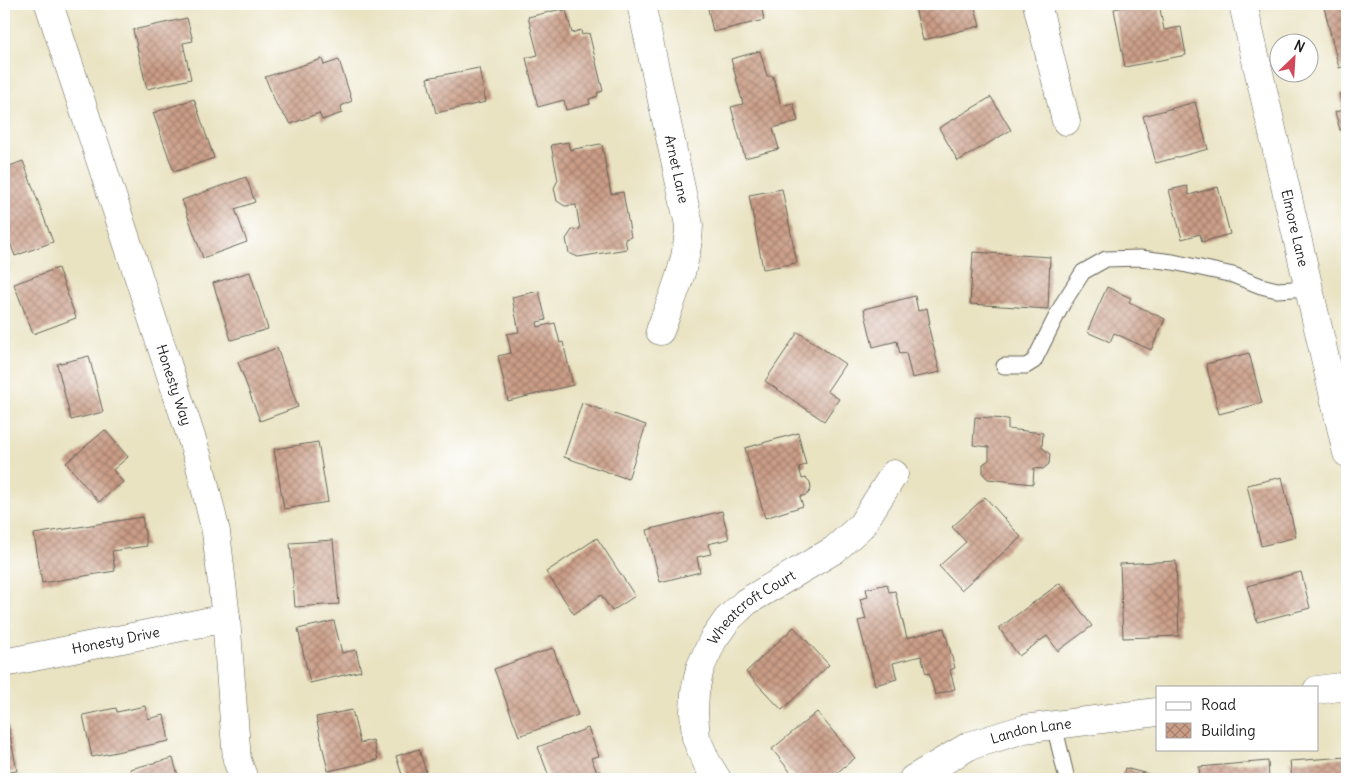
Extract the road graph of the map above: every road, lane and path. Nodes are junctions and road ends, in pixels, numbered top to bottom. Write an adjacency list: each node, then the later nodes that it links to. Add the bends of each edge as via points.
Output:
1 (49, 4): 11 (street, Honesty Way, via 198,458 216,532)
2 (640, 4): 7 (street, Arnet Lane, via 690,225 683,269)
3 (1037, 4): 5 (street)
4 (1243, 4): 6 (street, Elmore Lane)
5 (1066, 121)
6 (1309, 288): 8 (lane, via 1277,290 1233,275 1173,262 1140,258 1106,259 1083,272 1063,303 1034,361 1026,366); 9 (street, Elmore Lane)
7 (660, 331)
8 (1004, 366)
9 (1347, 453)
10 (894, 474): 18 (street, Wheatcroft Court, via 862,526 834,550 746,602 727,620 713,640 700,668 694,712 696,738)
11 (226, 618): 12 (street, Honesty Drive); 17 (street, Honesty Way, via 237,760)
12 (4, 663)
13 (1347, 686): 14 (street)
14 (1318, 690)
15 (1156, 712): 16 (street, Landon Lane)
16 (1054, 725): 19 (street, Landon Lane, via 1024,729 969,746); 20 (lane)
17 (244, 779)
18 (717, 779)
19 (913, 779)
20 (1067, 779)

